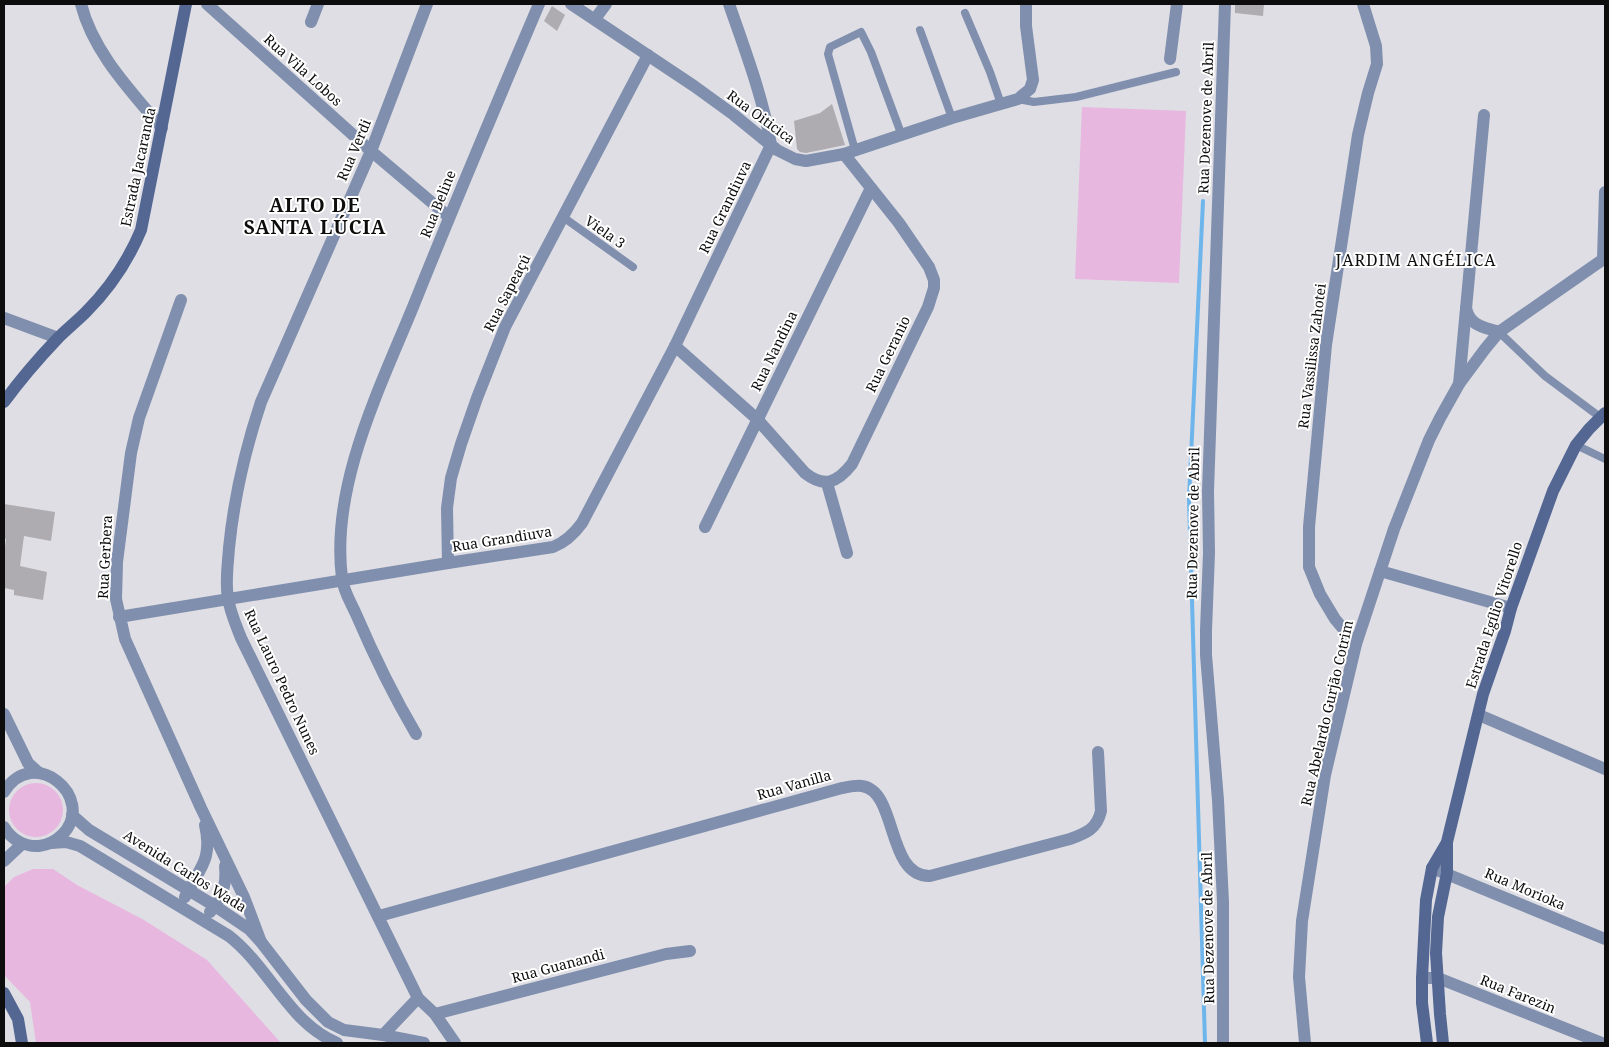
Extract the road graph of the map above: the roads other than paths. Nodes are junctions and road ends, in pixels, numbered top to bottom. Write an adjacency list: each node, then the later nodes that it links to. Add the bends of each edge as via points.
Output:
1 (81, 4): 25 (street, via 85,21 106,57)
2 (186, 4): 25 (street, Estrada Jacaranda)
3 (207, 4): 28 (street, Rua Vila Lobos)
4 (318, 4): 16 (street)
5 (427, 4): 28 (street, Rua Verdi)
6 (539, 4): 33 (street, Rua Beline)
7 (571, 4): 15 (street, Rua Oiticica)
8 (606, 4): 15 (street)
9 (729, 4): 27 (street, via 755,81)
10 (1026, 4): 21 (street, via 1032,80 1030,89)
11 (1176, 4): 19 (street)
12 (1225, 4): 95 (street, Rua Dezenove de Abril, via 1206,630 1223,902)
13 (1363, 4): 59 (street, Rua Vassilissa Zahotei, via 1376,46 1377,64 1356,144 1327,336 1309,527 1309,567 1335,619)
14 (965, 13): 22 (lane)
15 (595, 19): 18 (street, Rua Oiticica)
16 (311, 22)
17 (920, 30): 24 (lane)
18 (648, 55): 27 (street, Rua Oiticica); 34 (street, Rua Sapeaçú)
19 (1170, 59)
20 (1176, 72): 21 (lane, via 1076,97 1034,102)
21 (1018, 99): 22 (street, Rua Oiticica)
22 (1001, 104): 24 (street, Rua Oiticica)
23 (1484, 115): 38 (street)
24 (952, 118): 26 (street, Rua Oiticica)
25 (162, 128): 41 (street, Estrada Jacaranda, via 141,230 133,250 105,291)
26 (902, 136): 29 (street, Rua Oiticica); 29 (lane, via 862,32 830,47 828,54)
27 (771, 145): 29 (street, Rua Oiticica, via 788,156 806,161); 42 (street, Rua Grandiuva)
28 (371, 151): 33 (street, Rua Vila Lobos); 43 (street, Rua Verdi)
29 (850, 152): 30 (street, Rua Geranio)
30 (871, 188): 47 (street, Rua Nandina); 50 (street, Rua Geranio, via 918,249 929,267 934,288 852,464 842,475)
31 (1605, 192): 32 (street)
32 (1605, 211): 35 (street)
33 (449, 217): 55 (street, Rua Beline, via 368,418 347,485 341,549)
34 (563, 217): 36 (lane, Viela 3); 53 (street, Rua Sapeaçú, via 505,327 461,444 451,478 447,508)
35 (1604, 258): 40 (street, Rua Abelardo Gurjão Cotrim)
36 (633, 267)
37 (181, 300): 58 (street, Rua Gerbera, via 139,418 131,453 117,562)
38 (1466, 308): 40 (street, via 1473,322); 44 (street)
39 (4, 318): 41 (street)
40 (1499, 332): 44 (street, Rua Abelardo Gurjão Cotrim); 46 (lane, via 1545,376)
41 (58, 338): 45 (street, Estrada Jacaranda)
42 (675, 346): 47 (street); 53 (street, Rua Grandiuva, via 582,523 569,538 553,547)
43 (278, 361): 56 (street, Rua Lauro Pedro Nunes, via 249,439 238,487 231,528)
44 (1459, 384): 54 (street, Rua Abelardo Gurjão Cotrim, via 1429,440)
45 (4, 402)
46 (1602, 415): 48 (street, Estrada Egílio Vitorello)
47 (757, 419): 50 (street, via 805,472 819,482); 51 (street, Rua Nandina)
48 (1576, 445): 49 (lane); 57 (street, Estrada Egílio Vitorello, via 1553,491)
49 (1605, 459)
50 (827, 483): 52 (street)
51 (705, 527)
52 (847, 553)
53 (448, 563): 55 (street, Rua Grandiuva)
54 (1380, 571): 57 (street); 59 (street, Rua Abelardo Gurjão Cotrim)
55 (342, 580): 56 (street, Rua Grandiuva); 62 (street, via 385,679)
56 (228, 598): 58 (street, Rua Grandiuva); 80 (street, Rua Lauro Pedro Nunes, via 241,638)
57 (1511, 608): 61 (street, Estrada Egílio Vitorello)
58 (119, 617): 67 (street, Rua Gerbera, via 125,639)
59 (1356, 644): 96 (street, Rua Abelardo Gurjão Cotrim, via 1324,776 1302,921 1299,977)
60 (4, 714): 65 (street, via 28,763)
61 (1479, 715): 64 (street); 70 (street, Estrada Egílio Vitorello)
62 (416, 734)
63 (1098, 752): 80 (street, Rua Vanilla, via 1101,812 1093,829 1070,839 930,876 916,874 903,859 885,810 872,791 862,786 842,788)
64 (1605, 769)
65 (39, 773): 66 (street, via 16,778); 68 (street, via 60,782 68,792)
66 (4, 792)
67 (201, 808): 73 (street, Rua Gerbera); 77 (street, Rua Gerbera, via 208,850 203,867)
68 (72, 815): 71 (street, via 65,831); 77 (street, Avenida Carlos Wada, via 89,830)
69 (4, 827): 72 (street)
70 (1447, 842): 75 (street, Estrada Egílio Vitorello); 76 (street, Estrada Egílio Vitorello)
71 (51, 843): 72 (street, via 42,846); 78 (street, via 66,842 80,846)
72 (22, 844): 74 (street)
73 (224, 857): 79 (street, Rua Gerbera, via 226,880); 83 (street, Rua Gerbera)
74 (4, 862)
75 (1432, 868): 76 (street, Rua Morioka); 85 (street, Estrada Egílio Vitorello, via 1426,900)
76 (1447, 873): 82 (street, Rua Morioka); 86 (street, Estrada Egílio Vitorello, via 1438,917)
77 (189, 890): 78 (street, Rua Gerbera); 79 (street, Avenida Carlos Wada)
78 (181, 906): 81 (street)
79 (216, 906): 81 (street, Rua Gerbera); 83 (street, Avenida Carlos Wada)
80 (379, 916): 88 (street, Rua Lauro Pedro Nunes)
81 (204, 920): 92 (street, via 240,944 307,1025)
82 (1605, 939)
83 (261, 942): 90 (street, Avenida Carlos Wada, via 306,1000 328,1022 344,1030)
84 (690, 951): 89 (street, Rua Guanandi, via 666,954)
85 (1422, 978): 86 (street, Rua Farezin); 97 (street, Estrada Egílio Vitorello)
86 (1438, 978): 98 (street, Estrada Egílio Vitorello); 99 (street, Rua Farezin)
87 (4, 994): 91 (street, via 18,1019)
88 (418, 998): 89 (street, Rua Lauro Pedro Nunes); 90 (street)
89 (435, 1014): 94 (street, Rua Lauro Pedro Nunes)
90 (383, 1034): 93 (street, Avenida Carlos Wada)
91 (22, 1043)
92 (337, 1043)
93 (424, 1043)
94 (455, 1043)
95 (1223, 1043)
96 (1305, 1043)
97 (1427, 1043)
98 (1443, 1043)
99 (1602, 1043)

